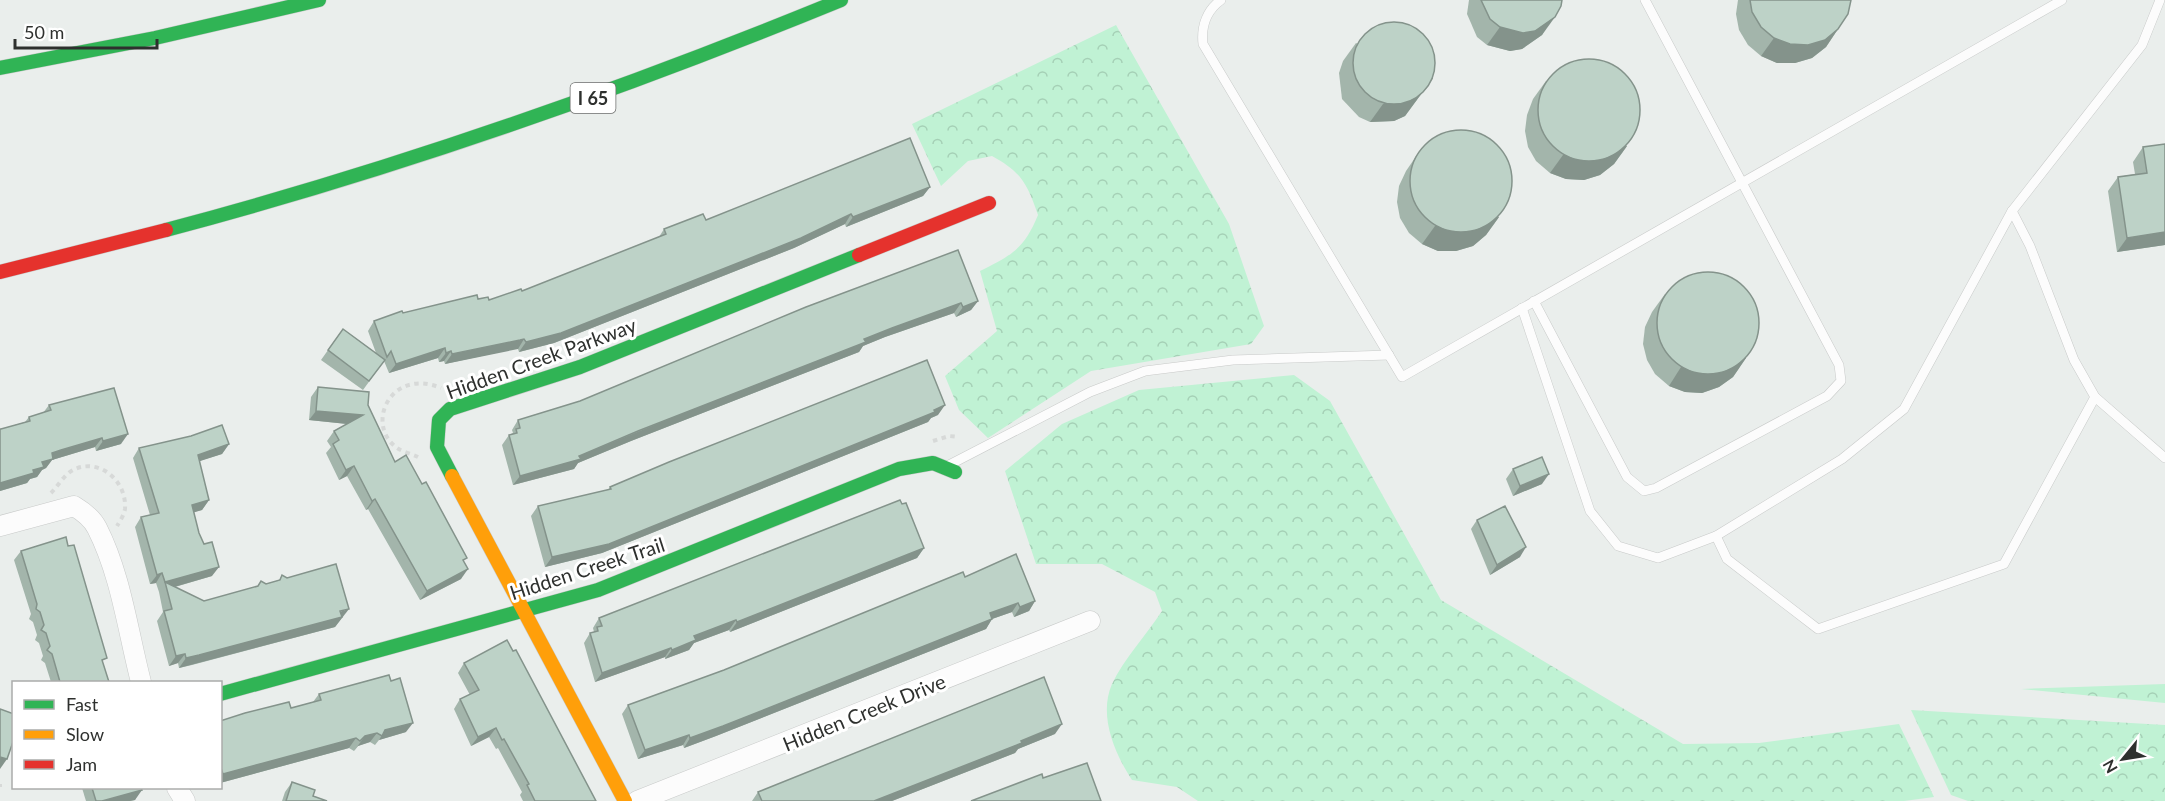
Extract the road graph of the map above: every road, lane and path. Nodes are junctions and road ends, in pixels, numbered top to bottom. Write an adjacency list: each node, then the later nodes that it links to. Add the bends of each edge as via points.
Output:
1 (320, 0): 7 (main road)
2 (841, 0): 11 (main road, I 65, via 628,85 460,145 228,215)
3 (1221, 0): 14 (lane, via 1211,7 1202,30 1203,44)
4 (1645, 0): 8 (lane)
5 (2062, 0): 8 (lane)
6 (2160, 0): 10 (lane, via 2142,45)
7 (0, 68)
8 (1743, 183): 12 (lane); 12 (lane, via 1839,365 1841,381 1827,396 1644,491 1627,477)
9 (989, 203): 24 (main road, Hidden Creek Parkway, via 580,367 462,404 444,414 436,431 436,447)
10 (2012, 211): 16 (lane, via 2030,246 2074,360); 23 (lane, via 1904,409 1842,459)
11 (0, 272)
12 (1534, 302): 13 (lane)
13 (1522, 308): 14 (lane, via 1402,377); 23 (lane, via 1590,511 1618,546 1658,558)
14 (1389, 355): 21 (lane, via 1233,360 1145,371 1090,392)
15 (449, 392): 20 (path, via 429,383 409,384 393,393 383,411 385,428 393,444)
16 (2095, 397): 19 (lane); 23 (lane, via 2004,564 1818,629 1727,559)
17 (959, 437): 18 (path, via 949,436)
18 (924, 445)
19 (2165, 458)
20 (422, 459)
21 (951, 469): 24 (main road, Hidden Creek Trail, via 921,464 900,470 623,581)
22 (0, 526): 26 (street, via 74,506 87,514 97,528 113,571)
23 (1716, 536)
24 (522, 611): 27 (main road, Hidden Creek Trail); 28 (main road, Hidden Creek Parkway)
25 (1090, 621): 29 (street, Hidden Creek Drive)
26 (141, 681)
27 (222, 693)
28 (625, 801)
29 (637, 801)

